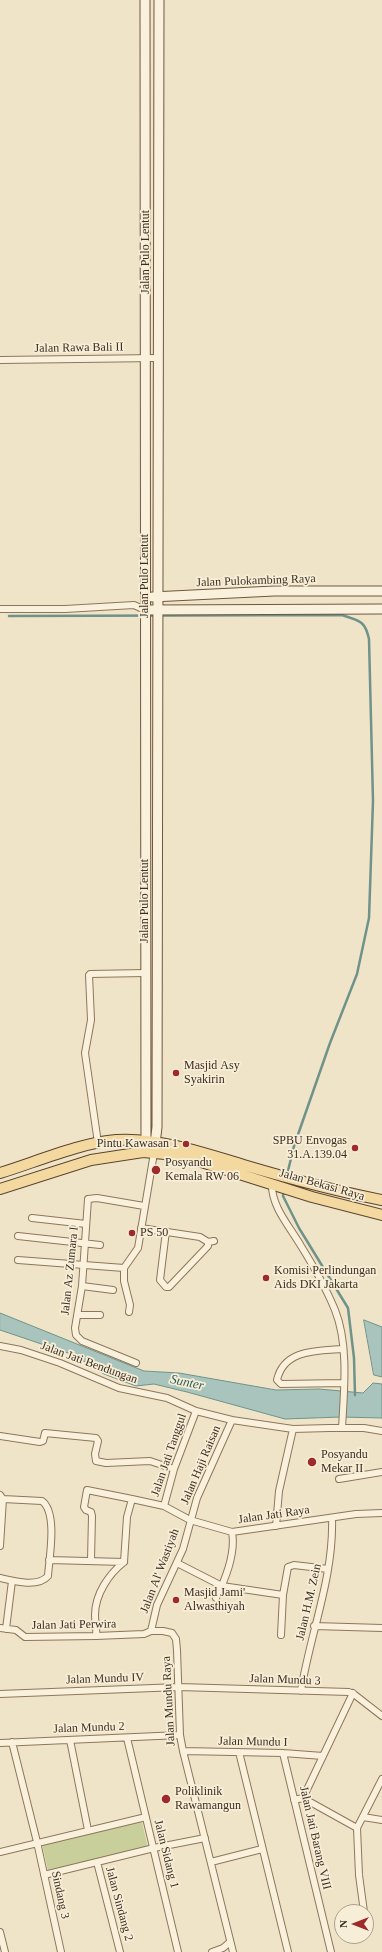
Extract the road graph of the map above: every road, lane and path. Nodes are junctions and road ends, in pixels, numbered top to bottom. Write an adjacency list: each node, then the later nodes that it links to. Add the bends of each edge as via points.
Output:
1 (144, 0): 3 (street, Jalan Pulo Lentut)
2 (159, 0): 4 (street, Jalan Pulo Lentut)
3 (144, 64): 4 (street); 5 (street, Jalan Pulo Lentut)
4 (159, 64): 6 (street, Jalan Pulo Lentut)
5 (145, 358): 6 (street, Jalan Rawa Bali II); 7 (street, Jalan Rawa Bali II); 9 (street, Jalan Pulo Lentut)
6 (158, 358): 10 (street, Jalan Pulo Lentut)
7 (0, 360)
8 (382, 591): 10 (street, Jalan Pulokambing Raya, via 274,591)
9 (145, 597): 10 (street, Jalan Pulokambing Raya); 11 (street); 14 (street, Jalan Pulo Lentut)
10 (157, 597): 15 (street, Jalan Pulo Lentut)
11 (134, 606): 12 (street); 14 (street)
12 (0, 609)
13 (382, 609): 15 (street)
14 (145, 611): 15 (street); 16 (street, Jalan Pulo Lentut)
15 (157, 611): 18 (street, Jalan Pulo Lentut)
16 (145, 973): 17 (street, via 89,976 91,1015 85,1053); 18 (street, Jalan Pulo Lentut)
17 (98, 1143): 18 (main road, Jalan Bekasi Raya, via 116,1140); 19 (main road, Jalan Bekasi Raya)
18 (151, 1150): 20 (main road, Jalan Bekasi Raya, via 197,1152); 22 (main road, Jalan Bekasi Raya, via 106,1156); 24 (street)
19 (0, 1174)
20 (275, 1181): 21 (main road, Jalan Bekasi Raya); 42 (street, via 273,1196 326,1289 336,1312)
21 (295, 1185): 23 (main road, Jalan Bekasi Raya); 25 (main road, Jalan Bekasi Raya, via 312,1196)
22 (0, 1189)
23 (382, 1200)
24 (144, 1206): 27 (street, Jalan Az Zumara I, via 90,1198); 28 (street)
25 (382, 1215)
26 (32, 1218): 27 (street)
27 (86, 1224): 31 (street, Jalan Az Zumara I)
28 (141, 1228): 29 (street); 35 (street, via 138,1248)
29 (166, 1231): 29 (street, via 211,1241 169,1287 164,1286 160,1280)
30 (18, 1236): 31 (street)
31 (85, 1243): 32 (street); 34 (street, Jalan Az Zumara I)
32 (100, 1245)
33 (18, 1260): 34 (street)
34 (83, 1264): 35 (street); 36 (street, Jalan Az Zumara I)
35 (124, 1268): 38 (street)
36 (82, 1286): 37 (street); 39 (street, Jalan Az Zumara I)
37 (113, 1290)
38 (129, 1312)
39 (78, 1315): 40 (street); 43 (street, Jalan Az Zumara I, via 75,1328 77,1337)
40 (100, 1315)
41 (0, 1346): 45 (street, Jalan Jati Bendungan, via 60,1363 119,1388 167,1398)
42 (343, 1349): 44 (street); 44 (street, via 299,1354 281,1366 277,1380 281,1384)
43 (136, 1363)
44 (344, 1384): 47 (street)
45 (196, 1411): 46 (street, Jalan Jati Bendungan); 51 (street, Jalan Jati Tanggul)
46 (232, 1420): 48 (street, Jalan Jati Bendungan); 59 (street, Jalan Haji Raisan, via 197,1498)
47 (342, 1426): 48 (street, Jalan Jati Bendungan); 49 (street, Jalan Jati Bendungan)
48 (293, 1430): 60 (street, via 279,1491)
49 (382, 1431)
50 (0, 1436): 51 (street, via 40,1442 43,1441 45,1433 96,1438 98,1441 95,1459 99,1462 150,1461)
51 (174, 1469): 56 (street, Jalan Jati Tanggul)
52 (382, 1472): 53 (street)
53 (339, 1479)
54 (1, 1497): 62 (street); 63 (street, via 45,1503 52,1540)
55 (132, 1499): 56 (street, Jalan Jati Raya); 64 (street, Jalan Jati Raya, via 87,1490 84,1506 92,1512); 65 (street)
56 (164, 1506): 59 (street, Jalan Jati Raya)
57 (382, 1513): 58 (street, Jalan Jati Raya)
58 (332, 1518): 60 (street, Jalan Jati Raya); 67 (street, Jalan H.M. Zein)
59 (190, 1520): 61 (street, Jalan Jati Raya); 66 (street, Jalan Al' Wastiyah)
60 (276, 1526): 61 (street, Jalan Jati Raya)
61 (232, 1532): 70 (street, via 231,1553)
62 (0, 1546)
63 (49, 1560): 64 (street); 69 (street, via 48,1576 42,1582)
64 (91, 1560): 65 (street)
65 (124, 1562): 78 (street, via 106,1580 97,1599)
66 (177, 1563): 70 (street); 76 (street, Jalan Al' Wastiyah, via 155,1609)
67 (328, 1569): 71 (street, via 294,1565 288,1567); 73 (street, Jalan H.M. Zein)
68 (0, 1578): 69 (street)
69 (12, 1581): 74 (street)
70 (222, 1586): 71 (street); 72 (street)
71 (283, 1595): 77 (street)
72 (216, 1598)
73 (314, 1626): 75 (street); 80 (street, Jalan H.M. Zein)
74 (3, 1628): 78 (street, Jalan Jati Perwira, via 16,1630 25,1637)
75 (382, 1628)
76 (151, 1631): 78 (street, Jalan Jati Perwira, via 144,1634); 79 (street, Jalan Mundu Raya, via 172,1633 176,1639)
77 (281, 1635)
78 (96, 1636)
79 (179, 1687): 80 (street, Jalan Mundu 3); 82 (street, Jalan Mundu IV); 84 (street, Jalan Mundu Raya)
80 (301, 1691): 81 (street, Jalan Mundu 3)
81 (353, 1693): 83 (street); 92 (street)
82 (0, 1694)
83 (382, 1716)
84 (180, 1735): 85 (street, Jalan Mundu 2); 89 (street, Jalan Mundu Raya)
85 (127, 1738): 86 (street, Jalan Mundu 2); 96 (street, Jalan Sidang 1)
86 (70, 1740): 87 (street, Jalan Mundu 2); 100 (street)
87 (12, 1742): 88 (street, Jalan Mundu 2); 102 (street, Sindang 3)
88 (0, 1743)
89 (182, 1751): 90 (street, Jalan Mundu I); 101 (street, Jalan Mundu Raya)
90 (239, 1752): 91 (street, Jalan Mundu I); 104 (street)
91 (283, 1753): 92 (street, Jalan Mundu I); 95 (street, Jalan Jati Barang VIII)
92 (323, 1756): 94 (street)
93 (382, 1779): 97 (street)
94 (303, 1798): 95 (street); 99 (street)
95 (294, 1800): 120 (street, Jalan Jati Barang VIII)
96 (146, 1817): 100 (street); 103 (street, Jalan Sidang 1)
97 (363, 1817): 98 (street); 99 (street)
98 (382, 1820)
99 (357, 1828): 109 (street)
100 (88, 1830): 102 (street)
101 (205, 1838): 103 (street); 107 (street, Jalan Mundu Raya)
102 (37, 1842): 105 (street); 108 (street, Sindang 3)
103 (154, 1848): 106 (street); 115 (street, Jalan Sidang 1)
104 (262, 1849): 107 (street); 119 (street)
105 (0, 1852)
106 (97, 1862): 108 (street); 114 (street, Jalan Sindang 2)
107 (212, 1862): 111 (street, Jalan Mundu Raya)
108 (44, 1875): 113 (street, Sindang 3)
109 (363, 1904)
110 (0, 1932): 112 (street)
111 (230, 1942): 116 (street); 118 (street, Jalan Mundu Raya)
112 (5, 1952)
113 (61, 1952)
114 (120, 1952)
115 (178, 1952)
116 (214, 1952): 117 (street)
117 (223, 1952)
118 (233, 1952)
119 (288, 1952)
120 (330, 1952)

